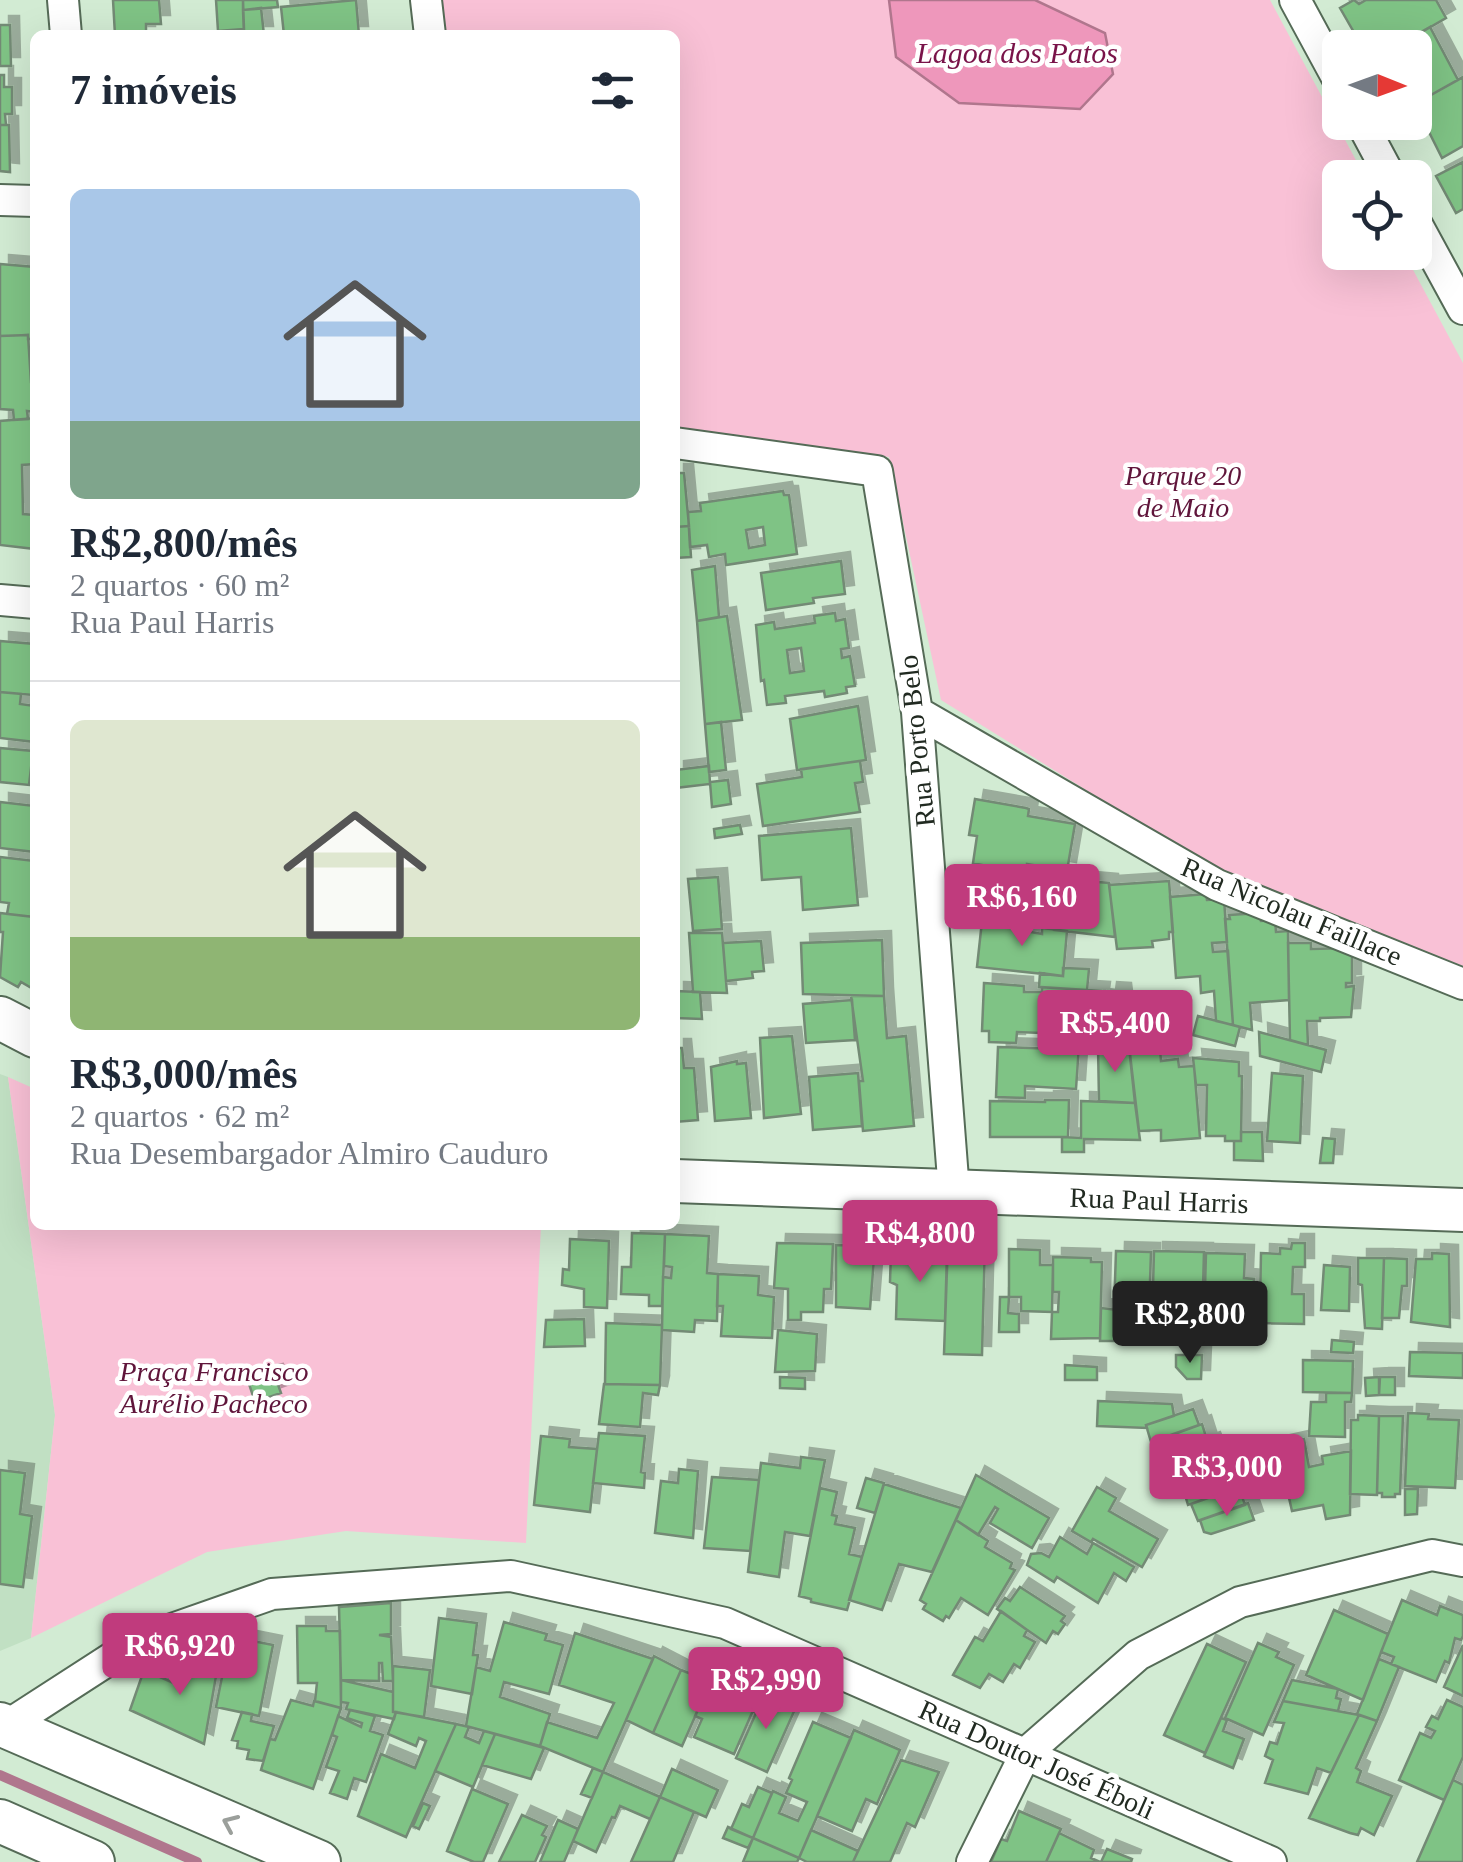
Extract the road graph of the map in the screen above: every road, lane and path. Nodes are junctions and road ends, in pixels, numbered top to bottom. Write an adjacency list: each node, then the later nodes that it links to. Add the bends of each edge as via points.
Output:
1 (62, 0): 4 (street)
2 (426, 0): 5 (street)
3 (1294, 0): 6 (street)
4 (65, 30)
5 (429, 30)
6 (1322, 51)
7 (0, 200): 8 (street)
8 (30, 202)
9 (1432, 252): 10 (street)
10 (1463, 309)
11 (680, 444): 14 (street, Rua Porto Belo, via 877,471)
12 (0, 600): 13 (street)
13 (30, 603)
14 (917, 712): 15 (street, Rua Nicolau Faillace, via 1216,885); 19 (street, Rua Porto Belo)
15 (1463, 984)
16 (0, 1018): 17 (street)
17 (30, 1033)
18 (680, 1181): 19 (street, Rua Paul Harris)
19 (954, 1192): 20 (street, Rua Paul Harris)
20 (1463, 1210)
21 (1463, 1561): 23 (street, via 1432,1555 1240,1602 1138,1655)
22 (4, 1724): 23 (street, Rua Doutor José Éboli, via 138,1641 272,1594 510,1576 725,1623); 26 (street, one-way to 22)
23 (1026, 1753): 27 (street); 28 (street, Rua Doutor José Éboli)
24 (0, 1821): 25 (street)
25 (93, 1862)
26 (319, 1862)
27 (972, 1862)
28 (1271, 1862)

